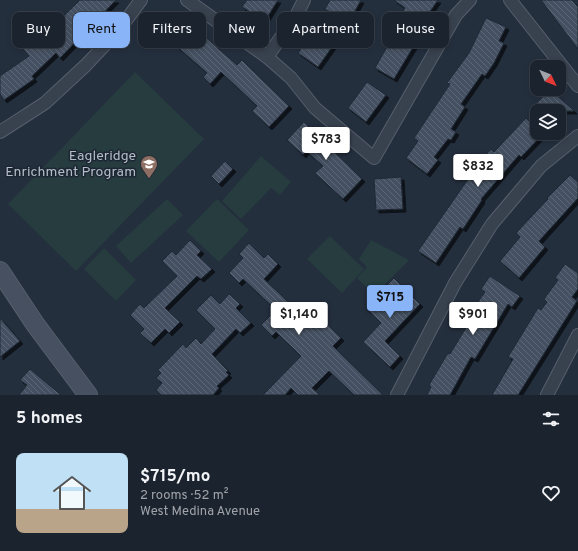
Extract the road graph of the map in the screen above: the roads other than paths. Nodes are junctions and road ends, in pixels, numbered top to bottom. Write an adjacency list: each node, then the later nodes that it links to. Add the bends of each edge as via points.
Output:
1 (141, 0): 8 (street, via 118,31 45,103)
2 (187, 0): 6 (street)
3 (304, 0): 6 (street, via 296,16)
4 (470, 0): 6 (street, via 456,15 374,158 315,108 291,78)
5 (510, 0): 7 (street)
6 (266, 57)
7 (578, 86)
8 (0, 132)
9 (578, 136): 13 (street, via 541,166 492,224 455,283)
10 (0, 271): 12 (street, via 35,324)
11 (578, 335): 14 (street)
12 (88, 395)
13 (397, 395)
14 (547, 395)

